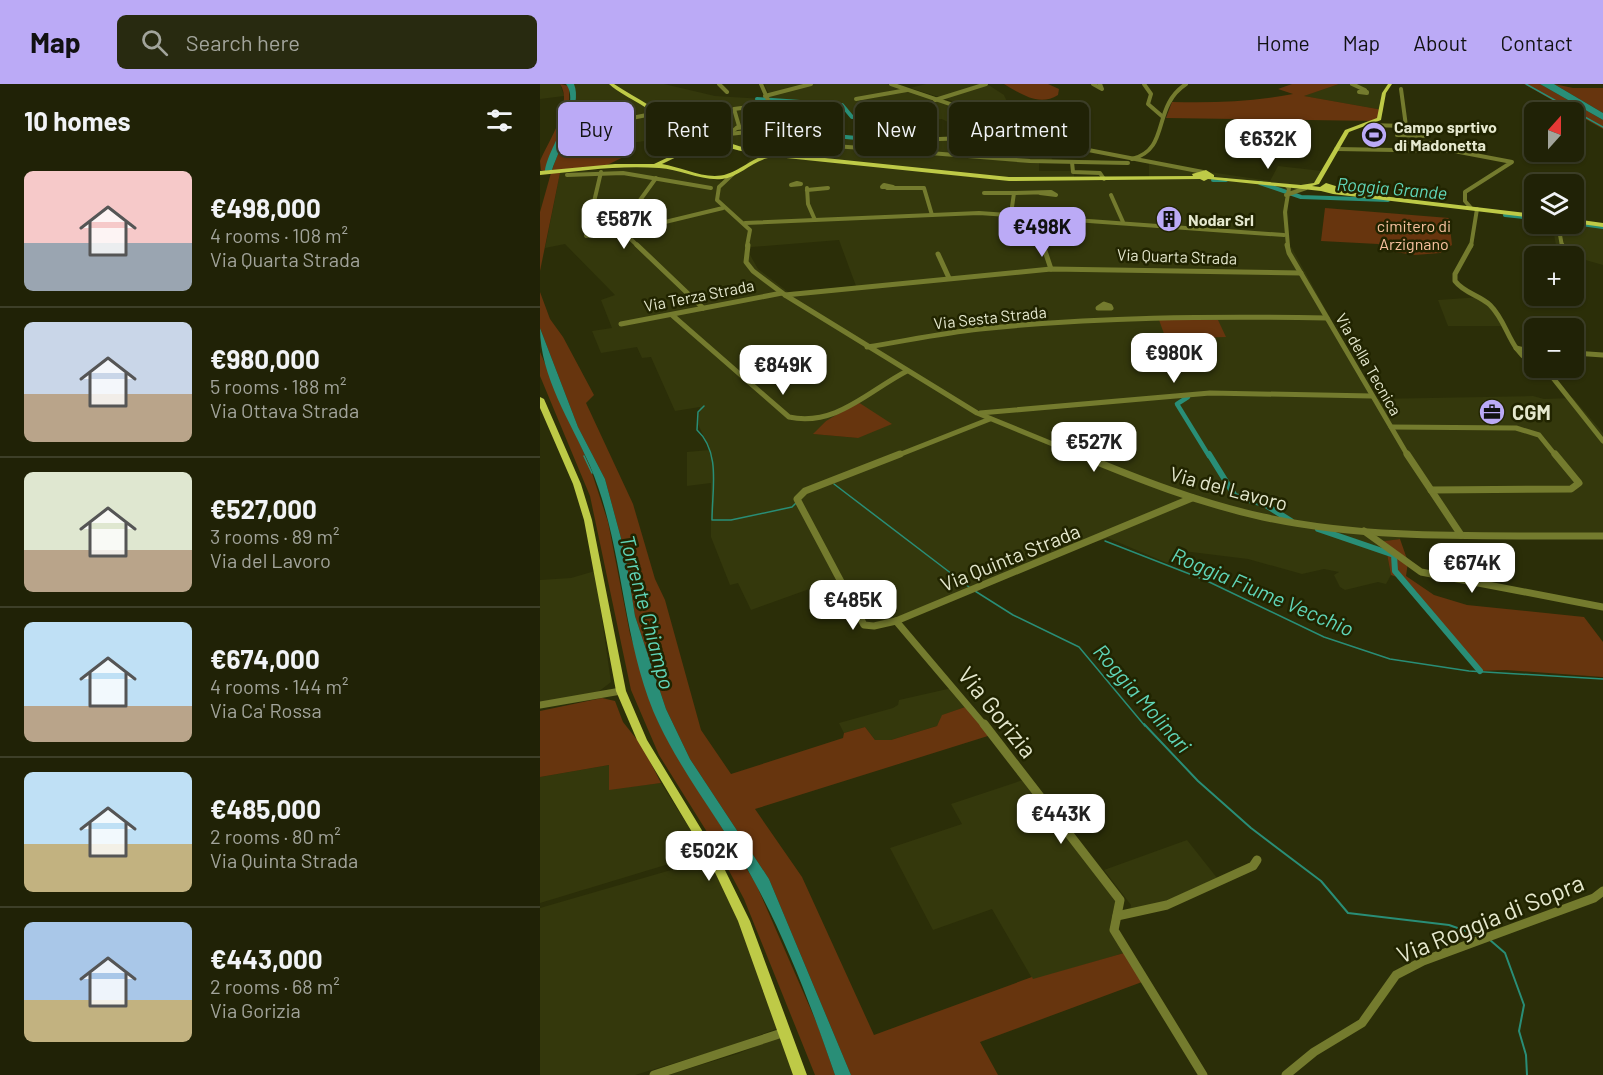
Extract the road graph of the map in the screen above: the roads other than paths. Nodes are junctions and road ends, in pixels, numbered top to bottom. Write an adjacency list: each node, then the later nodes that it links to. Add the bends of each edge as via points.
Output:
1 (611, 84): 21 (main road)
2 (719, 84): 15 (street)
3 (761, 84): 17 (street)
4 (811, 84): 17 (street)
5 (891, 84): 14 (street)
6 (986, 84): 19 (street)
7 (1093, 84): 8 (street, via 1102,89)
8 (1100, 84)
9 (1144, 84): 24 (street, via 1151,94 1149,108)
10 (1186, 84): 24 (street, via 1176,90)
11 (1390, 84): 25 (main road, via 1384,93 1379,120)
12 (1358, 86): 16 (street)
13 (1401, 89): 27 (street, via 1407,125)
14 (907, 90): 18 (street); 19 (street)
15 (727, 92)
16 (1367, 92)
17 (765, 96): 20 (street)
18 (856, 99)
19 (935, 100): 22 (street)
20 (768, 102)
21 (646, 105)
22 (949, 105)
23 (743, 107): 28 (street, via 734,109 740,122)
24 (1163, 117): 45 (street, via 1156,144)
25 (1368, 124): 27 (street); 34 (main road, via 1347,130)
26 (743, 127): 28 (street)
27 (1395, 127): 30 (street)
28 (737, 128): 29 (street)
29 (731, 132)
30 (1397, 135): 31 (street); 32 (street)
31 (1428, 136)
32 (1399, 142): 33 (street); 35 (street)
33 (1431, 143)
34 (1336, 149): 35 (street); 58 (main road)
35 (1401, 149): 76 (street, via 1469,152 1512,162 1465,192 1465,201)
36 (1089, 150): 45 (street)
37 (937, 153): 42 (street)
38 (677, 156): 43 (main road)
39 (753, 156): 44 (main road)
40 (782, 156): 41 (main road)
41 (789, 157): 44 (main road); 60 (main road, via 1009,179)
42 (989, 157): 46 (street)
43 (669, 160): 47 (main road); 48 (main road)
44 (754, 160): 53 (main road)
45 (1137, 161): 46 (street); 49 (street)
46 (1072, 162): 60 (street, via 1073,172 1100,173)
47 (674, 168): 48 (main road); 55 (main road)
48 (645, 169): 50 (main road); 51 (street); 59 (street)
49 (1186, 170): 52 (street); 56 (street)
50 (540, 172)
51 (601, 172): 54 (street); 85 (street, via 586,236)
52 (1203, 172): 56 (main road); 57 (main road)
53 (733, 174): 55 (main road); 62 (street)
54 (567, 175)
55 (707, 176): 62 (street)
56 (1195, 176): 57 (main road); 60 (main road)
57 (1211, 176): 61 (main road); 67 (main road)
58 (1322, 176): 64 (main road); 67 (main road, via 1316,184); 69 (main road)
59 (656, 178): 65 (street); 85 (street, via 625,221)
60 (1104, 179)
61 (1287, 186): 67 (main road); 74 (street, Via della Tecnica)
62 (719, 187): 75 (street, via 717,200)
63 (890, 187): 78 (street, via 924,188)
64 (1323, 187): 67 (main road); 69 (main road)
65 (711, 188)
66 (828, 188): 68 (street)
67 (1304, 188): 74 (street)
68 (807, 189): 68 (street, via 795,187 801,184); 80 (street)
69 (1336, 189): 76 (main road)
70 (1040, 192): 72 (street)
71 (984, 193): 72 (street)
72 (1014, 193): 77 (street)
73 (1111, 195): 81 (street)
74 (1286, 195): 86 (street, Via della Tecnica)
75 (723, 208): 83 (street); 85 (street)
76 (1474, 209): 79 (main road); 100 (street, via 1471,246 1455,274 1455,282 1491,307)
77 (1011, 214): 78 (street); 81 (street)
78 (932, 215): 80 (street)
79 (1524, 215)
80 (815, 220): 83 (street)
81 (1123, 222): 86 (street)
82 (1584, 222): 84 (main road)
83 (745, 223): 92 (street, Via del Lavoro, via 751,236 746,262)
84 (1603, 225)
85 (622, 232): 93 (street)
86 (1284, 235): 90 (street, Via della Tecnica)
87 (1050, 243): 89 (street, via 1042,245)
88 (938, 255): 91 (street)
89 (1051, 269): 90 (street, Via Quarta Strada); 91 (street, Via Quarta Strada)
90 (1301, 273): 96 (street, Via della Tecnica)
91 (949, 278): 92 (street, Via Quarta Strada)
92 (783, 294): 93 (street, Via Terza Strada); 99 (street, Via del Lavoro)
93 (703, 308): 95 (street, Via Terza Strada)
94 (1102, 310): 97 (street, via 1112,310)
95 (672, 315): 98 (street, Via Terza Strada); 105 (street, via 797,420 823,420)
96 (1328, 318): 97 (street, Via Sesta Strada, via 1229,316); 107 (street, Via della Tecnica)
97 (1115, 321): 99 (street, Via Sesta Strada, via 979,329)
98 (621, 324)
99 (867, 347): 105 (street, Via del Lavoro)
100 (1513, 347): 101 (street); 104 (street)
101 (1524, 350)
102 (1584, 353): 103 (street)
103 (1603, 355)
104 (1523, 356)
105 (907, 371): 109 (street, Via del Lavoro)
106 (1553, 378): 112 (street)
107 (1372, 396): 109 (street, via 1210,393); 111 (street, Via della Tecnica)
108 (540, 399): 120 (main road, via 577,484 588,520)
109 (977, 413): 110 (street, Via del Lavoro)
110 (990, 419): 114 (street, Via del Lavoro); 119 (street, Via Quinta Strada, via 804,491 796,500 864,625)
111 (1391, 427): 113 (street, Via della Tecnica); 113 (street, via 1516,428 1534,432 1578,483 1564,491)
112 (1603, 441)
113 (1431, 490): 116 (street, Via della Tecnica)
114 (1192, 498): 115 (street, Via del Lavoro, via 1263,517); 119 (street, Via Quinta Strada)
115 (1364, 531): 116 (street, Via del Lavoro); 118 (street, via 1421,572)
116 (1461, 535): 117 (street, Via del Lavoro)
117 (1603, 536)
118 (1603, 607)
119 (896, 621): 124 (street, Via Gorizia, via 971,708 1120,900)
120 (621, 691): 121 (street); 125 (main road, via 642,740 716,863 739,911)
121 (540, 705)
122 (1257, 860): 124 (street, via 1233,876 1167,905)
123 (1603, 891): 129 (street, Via Roggia di Sopra, via 1594,898 1423,961 1396,975 1362,1023 1314,1052)
124 (1117, 916): 128 (street, Via Gorizia, via 1114,930)
125 (785, 1032): 126 (street); 127 (main road)
126 (654, 1075)
127 (800, 1075)
128 (1203, 1075)
129 (1286, 1075)

